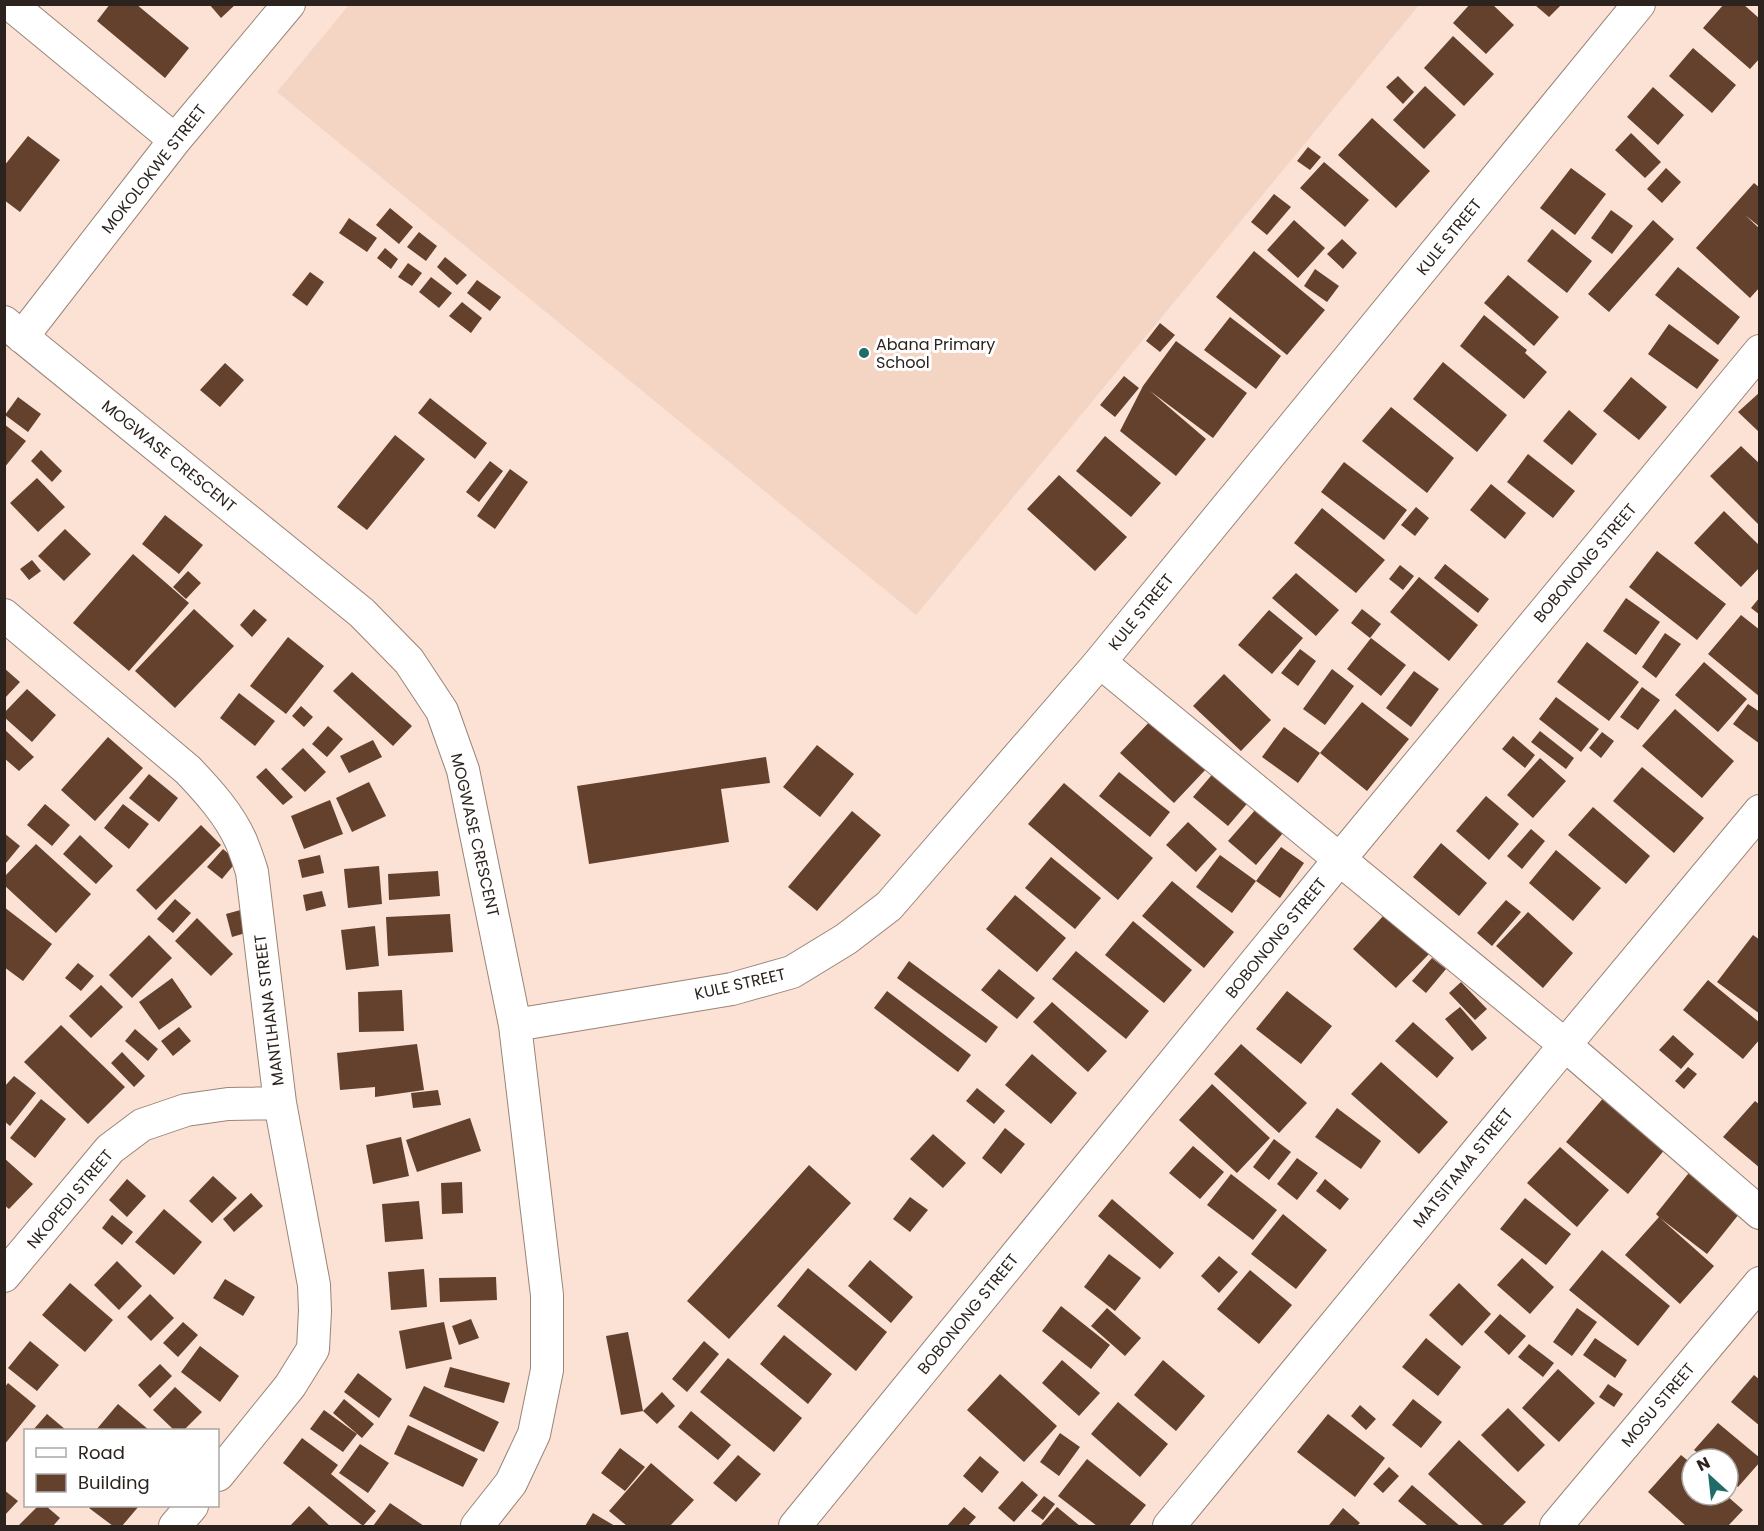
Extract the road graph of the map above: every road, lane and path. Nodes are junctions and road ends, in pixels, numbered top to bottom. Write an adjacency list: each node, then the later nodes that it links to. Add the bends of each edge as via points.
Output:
1 (10, 4): 4 (street)
2 (289, 4): 4 (street, MOKOLOKWE STREET)
3 (1639, 4): 8 (street, KULE STREET)
4 (175, 140): 5 (street, MOKOLOKWE STREET)
5 (13, 330): 11 (street, MOGWASE CRESCENT, via 362,614 409,661 442,711 463,770)
6 (1760, 351): 10 (street, BOBONONG STREET)
7 (4, 615): 13 (street, MANTLHANA STREET, via 188,770 209,792 240,840 252,872)
8 (1100, 662): 10 (street); 11 (street, KULE STREET, via 889,906 846,939 792,972 732,989)
9 (1760, 812): 12 (street, MATSITAMA STREET)
10 (1339, 860): 12 (street); 21 (street, BOBONONG STREET)
11 (515, 1025): 20 (street, MOGWASE CRESCENT, via 547,1295 547,1370 534,1434 511,1483)
12 (1564, 1045): 14 (street); 22 (street, MATSITAMA STREET)
13 (280, 1103): 15 (street, NKOPEDI STREET, via 186,1110 142,1125 110,1149); 17 (street, MANTLHANA STREET, via 314,1285 313,1349 290,1386)
14 (1760, 1213)
15 (4, 1276)
16 (1760, 1283): 23 (street, MOSU STREET)
17 (219, 1473)
18 (191, 1507): 19 (street)
19 (175, 1527)
20 (477, 1527)
21 (795, 1527)
22 (1169, 1527)
23 (1556, 1527)

